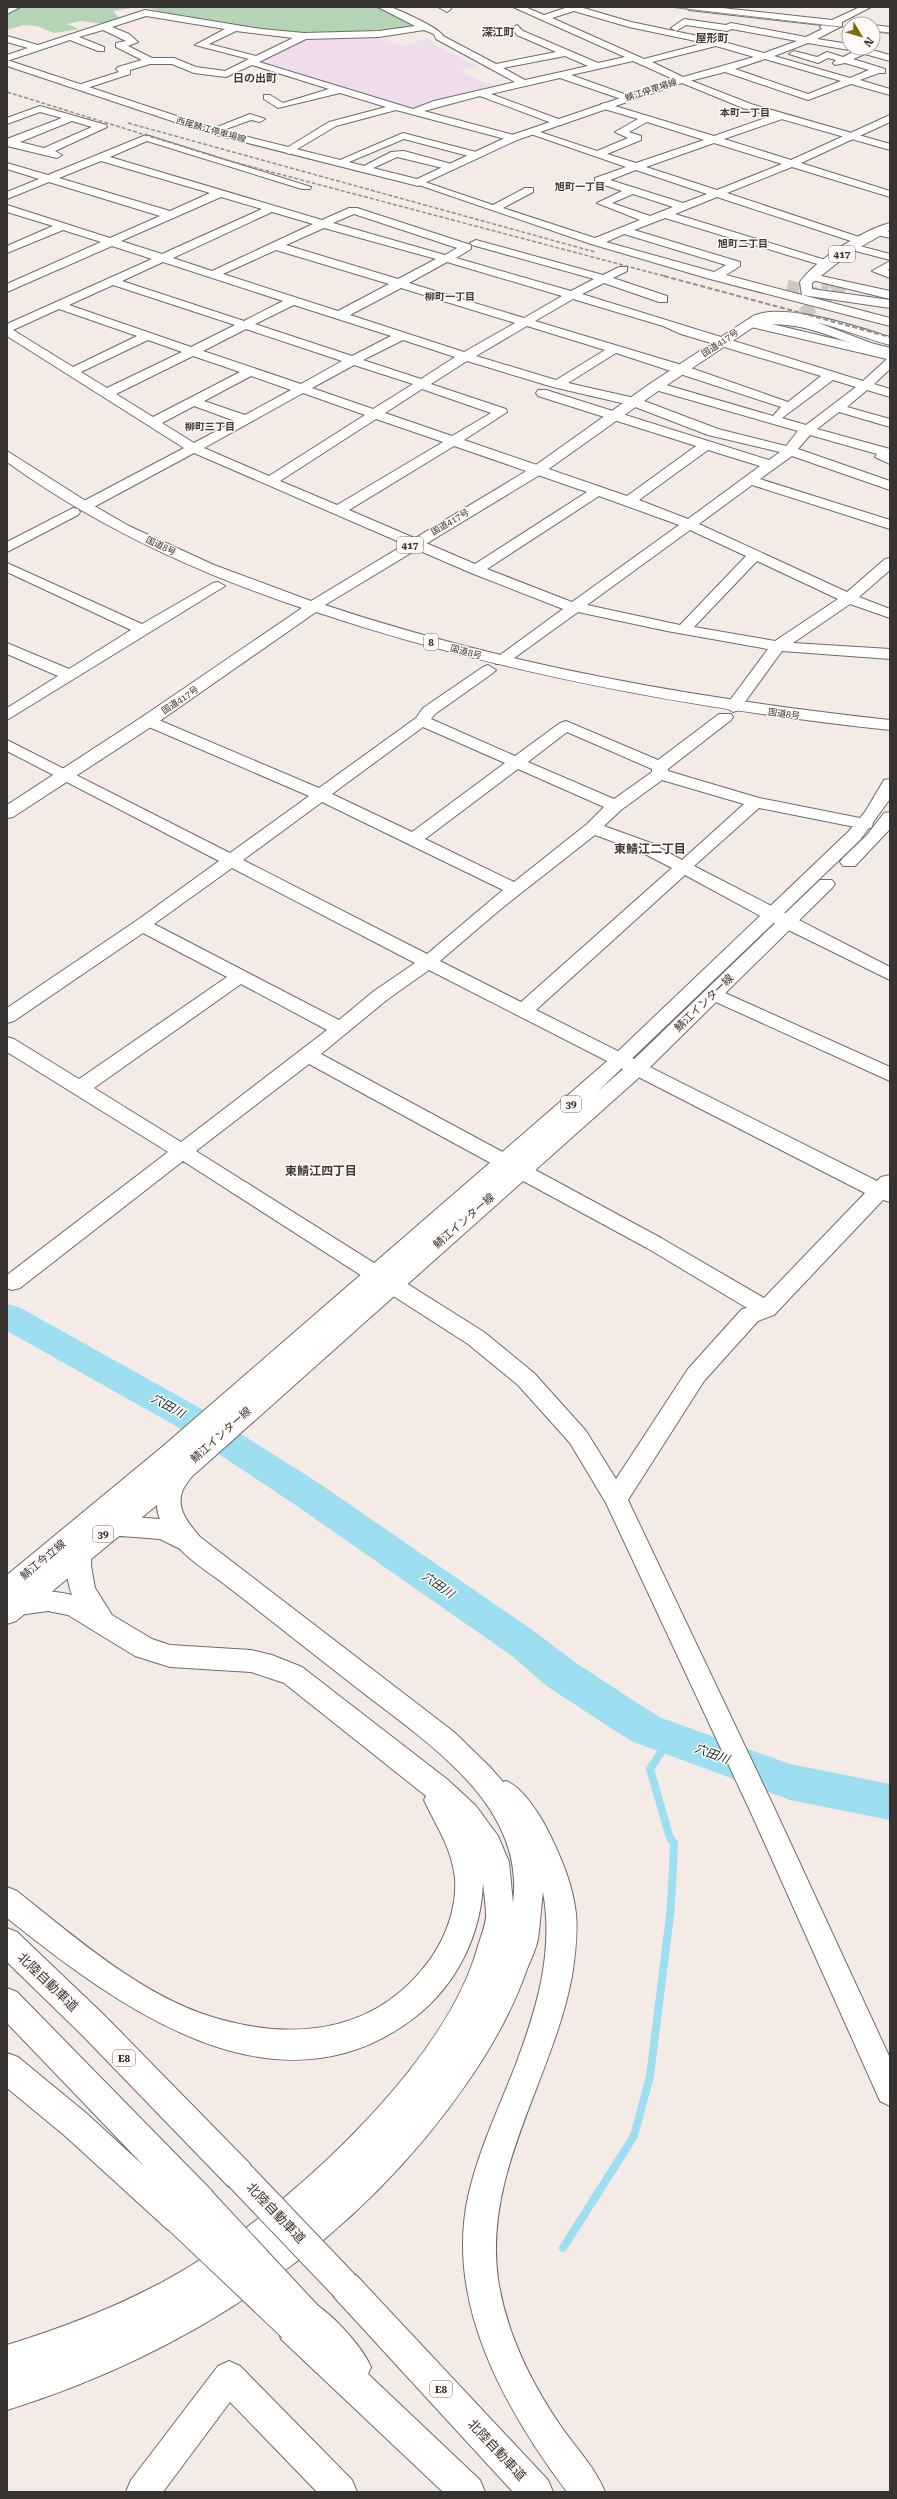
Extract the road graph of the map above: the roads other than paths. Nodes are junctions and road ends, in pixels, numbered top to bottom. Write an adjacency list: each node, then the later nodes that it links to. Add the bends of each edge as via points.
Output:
1 (16, 7): 8 (street)
2 (517, 7): 10 (street)
3 (688, 7): 9 (street)
4 (768, 7): 9 (street)
5 (867, 7): 12 (street)
6 (404, 8): 7 (street)
7 (386, 9): 18 (street)
8 (7, 11)
9 (752, 14): 12 (street)
10 (543, 18): 11 (street, via 574,8 620,20); 55 (street)
11 (633, 20): 14 (street); 22 (street)
12 (835, 24): 13 (street); 21 (street)
13 (841, 24)
14 (680, 25): 17 (street, via 684,22 727,28); 22 (street)
15 (102, 26): 19 (street, via 140,13 155,12); 25 (street); 34 (street, via 126,36 133,42)
16 (171, 26): 26 (street)
17 (731, 26): 21 (street, via 739,20); 27 (street)
18 (427, 27): 24 (street, via 379,34); 57 (street, via 438,33 439,37)
19 (234, 28): 24 (street); 26 (street)
20 (517, 28): 41 (street, via 520,32)
21 (821, 32): 28 (street); 31 (street)
22 (670, 33): 30 (street); 33 (street)
23 (738, 35): 33 (street)
24 (304, 36): 38 (street)
25 (70, 37): 34 (street, via 97,50); 37 (street)
26 (217, 37): 32 (street); 51 (street, via 200,45 252,57)
27 (758, 38): 31 (street); 42 (street)
28 (841, 38)
29 (7, 39): 37 (street)
30 (658, 40)
31 (808, 40): 36 (street); 40 (street)
32 (230, 41)
33 (717, 43): 42 (street); 55 (street)
34 (119, 45): 52 (street)
35 (261, 46): 38 (street)
36 (841, 46)
37 (38, 48): 44 (street)
38 (277, 49): 51 (street)
39 (7, 50): 44 (street)
40 (783, 51): 47 (street); 49 (street)
41 (565, 53): 56 (street); 57 (street)
42 (731, 53): 47 (street)
43 (881, 53): 48 (street)
44 (21, 54): 46 (street)
45 (852, 56): 50 (street)
46 (7, 58)
47 (767, 58): 58 (street); 59 (street)
48 (890, 58)
49 (818, 60): 50 (street, via 827,55); 58 (street)
50 (844, 60): 60 (street); 62 (street)
51 (253, 61): 52 (street, via 226,74 194,70 174,61); 72 (street)
52 (150, 62): 71 (street, via 121,69 127,72)
53 (705, 62): 59 (street)
54 (7, 63): 71 (main road, 西尾鯖江停車場線)
55 (638, 63): 56 (street); 67 (street, via 654,67)
56 (596, 66): 64 (street)
57 (495, 67): 70 (street)
58 (800, 67): 62 (street)
59 (727, 69): 66 (street); 67 (street)
60 (878, 70): 63 (street); 68 (street)
61 (769, 72): 66 (street)
62 (818, 72): 68 (street)
63 (890, 73)
64 (564, 76): 69 (street); 70 (street)
65 (607, 78): 69 (street)
66 (754, 78): 68 (street, via 808,96)
67 (682, 80): 76 (main road, 鯖江停車場線); 80 (main road, 鯖江停車場線, via 730,100)
68 (849, 81): 73 (street)
69 (584, 83): 76 (street)
70 (525, 84): 74 (street)
71 (81, 87): 87 (main road, 西尾鯖江停車場線)
72 (342, 89): 75 (street, via 282,106); 78 (street)
73 (890, 92)
74 (483, 94): 79 (street, via 438,103); 86 (street)
75 (267, 97)
76 (627, 98): 77 (main road, 鯖江停車場線)
77 (605, 106): 84 (street); 86 (main road, 鯖江停車場線)
78 (396, 107): 79 (street); 99 (street, via 333,124)
79 (413, 112): 90 (street)
80 (781, 116): 89 (main road, 鯖江停車場線); 92 (street)
81 (72, 118): 85 (street, via 40,109); 94 (street); 102 (street, via 102,127)
82 (890, 118): 89 (street)
83 (260, 119): 87 (street, via 250,117)
84 (646, 119): 91 (street, via 620,132); 92 (street)
85 (7, 121)
86 (557, 122): 88 (main road, 鯖江停車場線)
87 (212, 131): 99 (main road, 西尾鯖江停車場線)
88 (530, 132): 90 (main road, 鯖江停車場線); 104 (street)
89 (850, 136): 97 (main road, 鯖江停車場線); 103 (street)
90 (513, 138): 105 (main road, 鯖江停車場線)
91 (636, 138): 93 (street); 104 (street)
92 (712, 140): 100 (street); 111 (street)
93 (651, 142)
94 (8, 143): 102 (street)
95 (665, 147): 100 (street)
96 (772, 147): 101 (street)
97 (890, 147)
98 (804, 148): 103 (street)
99 (289, 151): 109 (main road, 西尾鯖江停車場線)
100 (679, 151): 113 (street)
101 (782, 151)
102 (44, 152): 110 (street)
103 (817, 152): 111 (street)
104 (597, 154): 113 (street)
105 (476, 155): 109 (street, via 403,136); 114 (main road, 鯖江停車場線)
106 (201, 156): 107 (street, via 146,138); 108 (street); 123 (street, via 306,187)
107 (100, 157): 110 (street); 117 (street)
108 (186, 162)
109 (338, 162): 116 (main road, 西尾鯖江停車場線)
110 (86, 163): 118 (street)
111 (792, 164): 124 (street); 125 (street)
112 (7, 166): 118 (street)
113 (635, 166): 121 (street, via 599,180); 124 (street)
114 (451, 167): 116 (street, via 404,154 395,154); 119 (main road, 鯖江停車場線)
115 (172, 168): 117 (street)
116 (365, 168): 119 (main road, 西尾鯖江停車場線)
117 (157, 174): 122 (street)
118 (48, 178): 126 (street); 134 (street)
119 (418, 183): 131 (street)
120 (529, 190): 131 (street)
121 (631, 191): 129 (street, via 640,191); 135 (street, via 599,202)
122 (220, 193): 127 (street); 134 (street)
123 (292, 193)
124 (718, 194): 129 (street); 148 (street)
125 (890, 194)
126 (7, 196)
127 (271, 204): 137 (street); 156 (street, via 266,212)
128 (365, 204): 132 (street)
129 (684, 207): 133 (street)
130 (7, 208): 138 (street)
131 (495, 208): 147 (street)
132 (353, 210): 136 (street); 137 (street)
133 (662, 214): 135 (street); 158 (street)
134 (170, 215): 146 (street)
135 (649, 220): 140 (street)
136 (390, 222): 142 (street); 143 (street)
137 (323, 224): 143 (street); 151 (street)
138 (63, 226): 146 (street); 152 (street)
139 (890, 226): 141 (main road, 417)
140 (621, 230): 147 (street); 164 (street, via 740,262)
141 (878, 232): 144 (street); 148 (main road, 417)
142 (422, 233): 149 (street); 150 (street)
143 (362, 235): 149 (street)
144 (890, 235)
145 (486, 237): 150 (street)
146 (110, 242): 156 (street); 169 (street)
147 (595, 242): 164 (street)
148 (856, 244): 155 (street); 158 (main road, 417)
149 (397, 245): 153 (street); 157 (street)
150 (471, 245): 154 (street); 157 (street)
151 (276, 246): 162 (street); 168 (street)
152 (7, 250)
153 (384, 252)
154 (517, 254): 160 (street); 166 (street)
155 (890, 257)
156 (163, 259): 162 (street); 167 (street)
157 (445, 259): 160 (street); 168 (street)
158 (828, 264): 165 (main road, 417)
159 (890, 264): 163 (street, via 878,271)
160 (486, 270): 172 (street)
161 (623, 270): 166 (street)
162 (212, 275): 174 (street)
163 (890, 275)
164 (714, 277): 170 (street)
165 (812, 277): 170 (main road, 417, via 806,282); 171 (street)
166 (604, 279): 172 (street); 173 (street)
167 (112, 281): 176 (street); 181 (street)
168 (398, 283): 177 (street); 179 (street)
169 (7, 288)
170 (804, 295): 175 (main road); 178 (street)
171 (890, 295)
172 (570, 296): 179 (street); 188 (street, via 657,320)
173 (663, 299)
174 (292, 301): 177 (street); 181 (street)
175 (890, 304): 178 (main road, via 877,308 875,313)
176 (58, 305): 182 (street); 183 (street)
177 (339, 316): 184 (street)
178 (884, 320)
179 (525, 322): 187 (street); 189 (street)
180 (751, 323): 186 (street, via 765,315 796,316); 188 (main road, 国道417号 / 417); 191 (main road, 国道417号 / 417, via 761,320 788,320); 192 (street)
181 (243, 325): 190 (street); 194 (street)
182 (7, 329): 199 (street)
183 (146, 336): 190 (street); 199 (street)
184 (403, 336): 193 (street); 194 (street, via 386,342)
185 (475, 336): 187 (street)
186 (890, 341)
187 (493, 342): 193 (street)
188 (722, 342): 197 (main road, 国道417号 / 417); 200 (street)
189 (615, 349): 197 (street); 201 (street)
190 (188, 351): 198 (street); 206 (street)
191 (890, 352)
192 (890, 356)
193 (466, 357): 196 (street); 201 (street)
194 (353, 361): 202 (street); 205 (street)
195 (890, 362): 203 (street)
196 (452, 366): 202 (street); 213 (street)
197 (680, 369): 204 (main road, 国道417号 / 417); 210 (street)
198 (251, 371): 205 (street); 208 (street)
199 (72, 372): 206 (street)
200 (831, 376): 203 (street); 210 (street)
201 (556, 384): 209 (street)
202 (423, 385): 212 (street); 219 (street, via 501,412)
203 (864, 385): 207 (street); 211 (street)
204 (656, 386): 209 (main road, 国道417号 / 417); 215 (street)
205 (301, 389): 212 (street); 214 (street)
206 (106, 394): 216 (street)
207 (890, 394)
208 (193, 401): 214 (street); 216 (street)
209 (634, 402): 213 (main road, 国道417号 / 417); 222 (street, via 713,432)
210 (789, 406): 215 (street)
211 (838, 408): 217 (street); 218 (street)
212 (378, 414): 219 (street); 229 (street)
213 (615, 417): 220 (street); 227 (main road, 国道417号 / 417)
214 (246, 420): 221 (street)
215 (773, 420): 218 (street)
216 (152, 423): 221 (street)
217 (890, 423)
218 (808, 430): 222 (street, via 794,442); 224 (street, via 888,453 882,457)
219 (455, 440): 227 (street); 234 (street)
220 (706, 445): 225 (street); 232 (street)
221 (194, 448): 229 (street); 233 (street)
222 (790, 451): 225 (street); 230 (street)
223 (7, 455): 233 (main road, 国道8号 / 8)
224 (890, 460)
225 (770, 465): 228 (street)
226 (7, 468): 233 (main road, 国道8号 / 8)
227 (538, 470): 231 (street); 237 (main road, 国道417号 / 417)
228 (750, 480): 235 (street); 236 (street)
229 (270, 481): 234 (street)
230 (890, 486)
231 (599, 490): 232 (street); 242 (street)
232 (629, 501): 235 (street)
233 (79, 509): 238 (street); 243 (main road, 国道8号 / 8); 245 (main road, 国道8号 / 8, via 220,573)
234 (339, 510): 237 (street)
235 (690, 525): 239 (street); 246 (street)
236 (890, 525)
237 (415, 542): 242 (street); 245 (main road, 国道417号 / 417)
238 (7, 548)
239 (755, 555): 244 (street); 249 (street)
240 (890, 562): 244 (street)
241 (7, 567): 250 (street)
242 (476, 570): 246 (street)
243 (218, 586): 248 (main road, 国道8号 / 8); 250 (street)
244 (849, 598): 247 (street); 251 (street)
245 (314, 607): 248 (main road, 国道417号 / 417); 254 (main road, 国道8号 / 8)
246 (577, 608): 249 (street); 254 (street)
247 (890, 614)
248 (301, 617): 255 (main road, 国道8号 / 8); 259 (main road, 国道417号 / 417)
249 (684, 629): 251 (street)
250 (142, 630): 256 (street)
251 (778, 646): 253 (street); 257 (street)
252 (7, 648): 256 (street)
253 (890, 654)
254 (501, 661): 257 (main road, 国道8号 / 8)
255 (488, 670): 257 (main road, 国道8号 / 8, via 629,700); 260 (street, via 429,711)
256 (69, 675): 258 (street)
257 (729, 712): 261 (main road, 国道8号 / 8); 262 (main road, 国道8号 / 8); 265 (street)
258 (7, 715)
259 (148, 721): 266 (main road, 国道417号 / 417); 268 (street)
260 (422, 721): 264 (street); 268 (street)
261 (890, 725)
262 (890, 738)
263 (7, 745): 266 (street)
264 (516, 764): 265 (street, via 566,726); 270 (street); 274 (street)
265 (660, 770): 269 (street); 270 (street)
266 (66, 775): 271 (main road, 国道417号 / 417); 275 (street)
267 (890, 784): 272 (main road, 鯖江インター線 / 39)
268 (319, 794): 274 (street); 275 (street)
269 (756, 802): 272 (street); 276 (street)
270 (615, 806): 273 (street)
271 (7, 813)
272 (882, 824): 278 (main road, 鯖江インター線 / 39)
273 (593, 828): 276 (street, via 645,847); 277 (street)
274 (412, 840): 277 (street)
275 (230, 860): 279 (street); 280 (street)
276 (683, 869): 278 (street); 284 (street)
277 (515, 889): 280 (street)
278 (780, 919): 281 (street); 283 (main road, 鯖江インター線 / 39); 289 (main road, 鯖江インター線 / 39)
279 (142, 924): 282 (street); 285 (street)
280 (428, 962): 284 (street); 286 (street)
281 (890, 974)
282 (240, 976): 286 (street); 291 (street)
283 (714, 994): 289 (main road, 鯖江インター線 / 39); 290 (street)
284 (523, 1011): 289 (street)
285 (7, 1017)
286 (339, 1028): 288 (street)
287 (7, 1044): 291 (street)
288 (308, 1055): 292 (street); 293 (street)
289 (628, 1065): 293 (main road, 鯖江インター線 / 39); 294 (street)
290 (890, 1075)
291 (80, 1088): 292 (street)
292 (181, 1151): 295 (street); 296 (street)
293 (513, 1167): 295 (main road, 鯖江インター線 / 39); 297 (street, via 654,1243)
294 (886, 1189): 297 (street)
295 (384, 1280): 298 (main road, 鯖江インター線 / 39); 299 (street, via 476,1338 526,1379 578,1437)
296 (12, 1282)
297 (766, 1309): 299 (street, via 750,1315 696,1375)
298 (179, 1460): 300 (main road, 鯖江インター線 / 39); 301 (main road, 鯖江インター線 / 39); 302 (main road, via 170,1487 168,1509 180,1532)
299 (616, 1499): 312 (street, via 763,1811)
300 (113, 1526): 301 (main road); 302 (main road, via 163,1530); 303 (main road, 鯖江インター線 / 39)
301 (80, 1530): 303 (main road); 304 (main road, 鯖江今立線)
302 (191, 1544): 306 (main road)
303 (78, 1554): 304 (main road, 鯖江インター線 / 39); 305 (main road, via 84,1597)
304 (11, 1602): 305 (main road, via 35,1600 61,1603 74,1606)
305 (104, 1622): 307 (main road, via 144,1648 170,1656 251,1661 293,1675)
306 (442, 1737): 315 (main road, via 489,1787 506,1811 518,1837 526,1865 529,1895 525,1929 516,1964 476,2043 410,2132 372,2174 325,2219 277,2258 165,2328 105,2358 42,2383); 320 (main road, via 502,1789 523,1812 544,1848 560,1897 560,1965 553,2004 495,2157 483,2200 479,2242 482,2286 492,2327 512,2378 539,2426)
307 (410, 1767): 308 (main road, via 435,1796 454,1825 464,1852 469,1882 467,1913 457,1941 444,1965 425,1989 400,2011 368,2029 332,2040 294,2045 254,2043 212,2032 169,2014 122,1988); 314 (main road, via 466,1815 483,1838 495,1862 501,1893 500,1924 490,1959 476,1994 456,2029 423,2077 359,2152 314,2195 266,2233 216,2268 166,2298 98,2330)
308 (7, 1900)
309 (7, 1942): 319 (main road, 北陸自動車道 / E8, bridge, via 93,2025 346,2286)
310 (7, 2002): 313 (main road)
311 (7, 2068): 313 (main road, via 75,2124)
312 (890, 2091)
313 (190, 2210): 318 (main road, bridge)
314 (7, 2362)
315 (7, 2392)
316 (143, 2492): 317 (street, via 229,2377)
317 (340, 2492)
318 (468, 2492)
319 (536, 2492)
320 (588, 2492)

